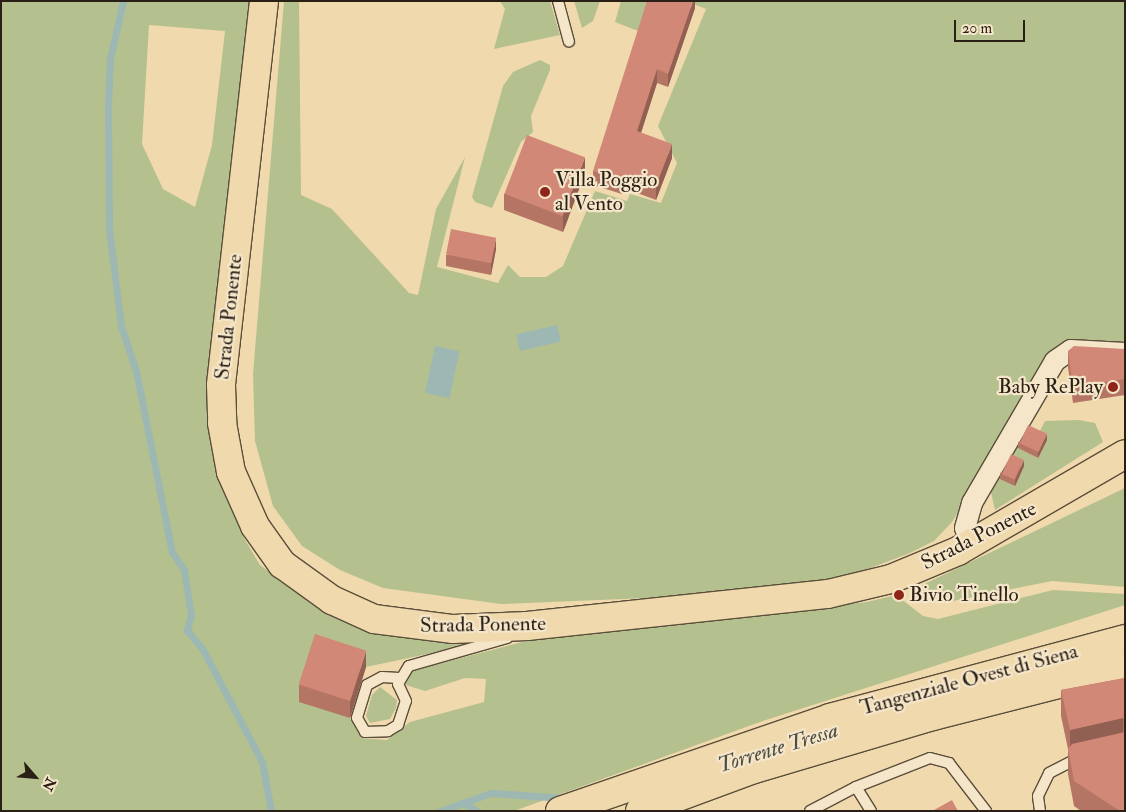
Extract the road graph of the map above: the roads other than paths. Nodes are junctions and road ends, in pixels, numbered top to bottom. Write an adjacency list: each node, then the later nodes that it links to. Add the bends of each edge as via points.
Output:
1 (264, 1): 7 (main road, Strada Ponente, via 221,385 231,472 255,526 282,564 332,600 374,619 407,626)
2 (558, 1): 3 (lane)
3 (570, 42)
4 (1125, 353): 6 (street, via 1071,350 1055,361 972,503 965,528)
5 (1125, 454): 6 (main road, Strada Ponente)
6 (972, 544): 7 (main road, Strada Ponente, via 890,579 828,594)
7 (527, 626): 10 (lane, via 512,637 409,666)
8 (1125, 639): 13 (main road, Tangenziale Ovest di Siena, via 856,710)
9 (1125, 666): 14 (main road, Tangenziale Ovest di Siena, via 914,721 754,769)
10 (399, 678): 10 (lane, via 406,700 398,726 388,731 365,732 357,718 367,685 382,677)
11 (1095, 755): 18 (lane, via 1065,762 1049,774 1038,796)
12 (856, 786): 15 (lane); 16 (lane); 17 (lane, via 938,758 958,772)
13 (560, 811)
14 (640, 811)
15 (810, 811)
16 (871, 811)
17 (986, 811)
18 (1040, 811)

